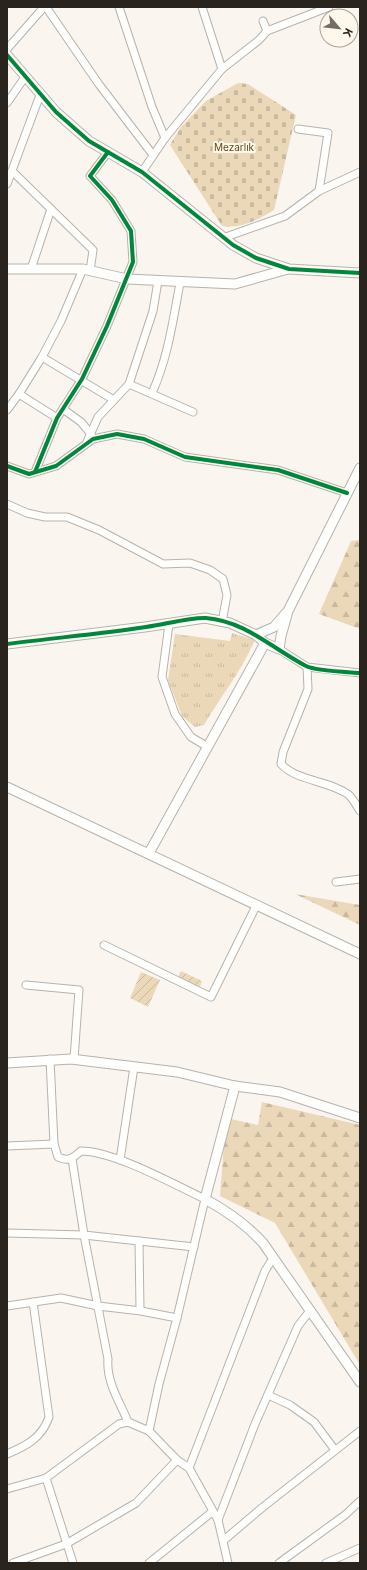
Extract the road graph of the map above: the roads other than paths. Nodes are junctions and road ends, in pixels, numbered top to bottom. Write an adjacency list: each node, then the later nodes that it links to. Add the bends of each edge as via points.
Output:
1 (45, 7): 7 (street); 18 (street)
2 (119, 7): 16 (street)
3 (202, 7): 11 (street)
4 (329, 7): 6 (street)
5 (263, 21): 6 (street)
6 (267, 32): 11 (street)
7 (7, 49)
8 (7, 55): 10 (street)
9 (7, 64): 10 (street)
10 (16, 66): 12 (street)
11 (222, 69): 16 (street)
12 (25, 77): 13 (street); 14 (street)
13 (40, 94): 17 (street, via 89,141); 19 (street)
14 (7, 103)
15 (298, 129): 23 (street, via 328,133)
16 (165, 138): 18 (street)
17 (108, 152): 20 (street); 31 (street, via 90,176 112,200 131,231 133,262)
18 (153, 155): 20 (street)
19 (12, 171): 22 (street); 24 (street)
20 (142, 172): 25 (street)
21 (360, 172): 23 (street)
22 (7, 184)
23 (319, 191): 25 (street, via 286,216)
24 (51, 209): 27 (street); 29 (street, via 93,250)
25 (223, 238): 28 (street, via 256,258)
26 (7, 269): 27 (street)
27 (31, 269): 29 (street)
28 (289, 269): 30 (street); 33 (street, via 235,284)
29 (86, 270): 31 (street); 34 (street)
30 (360, 273)
31 (127, 279): 32 (street); 35 (street)
32 (158, 281): 33 (street); 36 (street, via 153,311)
33 (180, 283): 38 (street, via 172,330)
34 (42, 357): 35 (street); 37 (street)
35 (82, 379): 39 (street); 40 (street)
36 (129, 384): 38 (street); 39 (street)
37 (19, 394): 41 (street); 43 (street)
38 (152, 394): 42 (street)
39 (114, 400): 44 (street, via 98,416)
40 (63, 409): 43 (street); 44 (street, via 81,422)
41 (7, 410)
42 (193, 412)
43 (57, 418): 48 (street)
44 (91, 434): 45 (street)
45 (87, 443): 48 (street, via 56,466); 49 (street, via 93,439 117,434 137,438 185,457 278,470)
46 (7, 466): 48 (street, via 29,474)
47 (360, 468): 49 (street)
48 (35, 472)
49 (347, 493): 51 (street)
50 (7, 504): 52 (street, via 27,514 45,517 66,516 99,530 163,564 190,563 210,570 223,579 227,595)
51 (288, 611): 54 (street, via 274,627); 57 (street)
52 (222, 622): 53 (street, via 205,618); 54 (street)
53 (169, 624): 56 (street); 60 (street, via 162,677 175,714 191,737)
54 (256, 635): 55 (street)
55 (265, 643): 57 (street); 60 (street)
56 (7, 644)
57 (279, 649): 58 (street)
58 (307, 667): 59 (street); 62 (street, via 308,689 283,752 281,764 287,771 334,787 350,796)
59 (360, 673)
60 (208, 747): 63 (street)
61 (7, 787): 63 (street)
62 (360, 810)
63 (149, 854): 66 (street)
64 (360, 879): 65 (street)
65 (336, 882)
66 (256, 906): 67 (street, via 211,997); 68 (street)
67 (104, 945)
68 (360, 954)
69 (26, 985): 71 (street, via 79,990)
70 (50, 1059): 71 (street); 72 (street); 76 (street)
71 (74, 1059): 73 (street)
72 (7, 1063)
73 (134, 1067): 74 (street, via 177,1072); 79 (street)
74 (235, 1086): 75 (street, via 280,1092); 80 (street)
75 (360, 1118)
76 (54, 1144): 77 (street); 78 (street, via 58,1157)
77 (7, 1146)
78 (72, 1159): 79 (street, via 81,1151 91,1151); 82 (street)
79 (120, 1160): 80 (street)
80 (205, 1199): 84 (street); 85 (street, via 244,1224 263,1243)
81 (7, 1233): 82 (street)
82 (84, 1235): 83 (street); 88 (street)
83 (140, 1240): 84 (street); 89 (street)
84 (194, 1247): 91 (street)
85 (273, 1258): 90 (street); 100 (street, via 262,1278)
86 (33, 1302): 87 (street); 88 (street, via 61,1298); 98 (street, via 49,1417 46,1425 30,1444)
87 (7, 1306)
88 (98, 1306): 89 (street); 94 (street, via 108,1359 107,1369 113,1390)
89 (140, 1310): 91 (street)
90 (309, 1312): 92 (street); 93 (street, via 298,1326)
91 (177, 1318): 95 (street)
92 (360, 1382)
93 (268, 1395): 97 (street, via 290,1405 314,1422); 105 (street)
94 (128, 1422): 95 (street); 101 (street, via 119,1424)
95 (149, 1430): 99 (street)
96 (360, 1432): 97 (street)
97 (335, 1450): 106 (street)
98 (7, 1454)
99 (177, 1460): 100 (street); 107 (street, via 136,1504)
100 (189, 1468): 104 (street)
101 (46, 1478): 102 (street); 107 (street)
102 (7, 1489)
103 (360, 1501): 113 (street)
104 (212, 1512): 105 (street); 111 (street)
105 (218, 1520): 106 (street)
106 (224, 1540): 112 (street)
107 (66, 1544): 109 (street); 110 (street)
108 (360, 1548): 114 (street)
109 (13, 1563)
110 (73, 1563)
111 (150, 1563)
112 (228, 1563)
113 (280, 1563)
114 (326, 1563)

